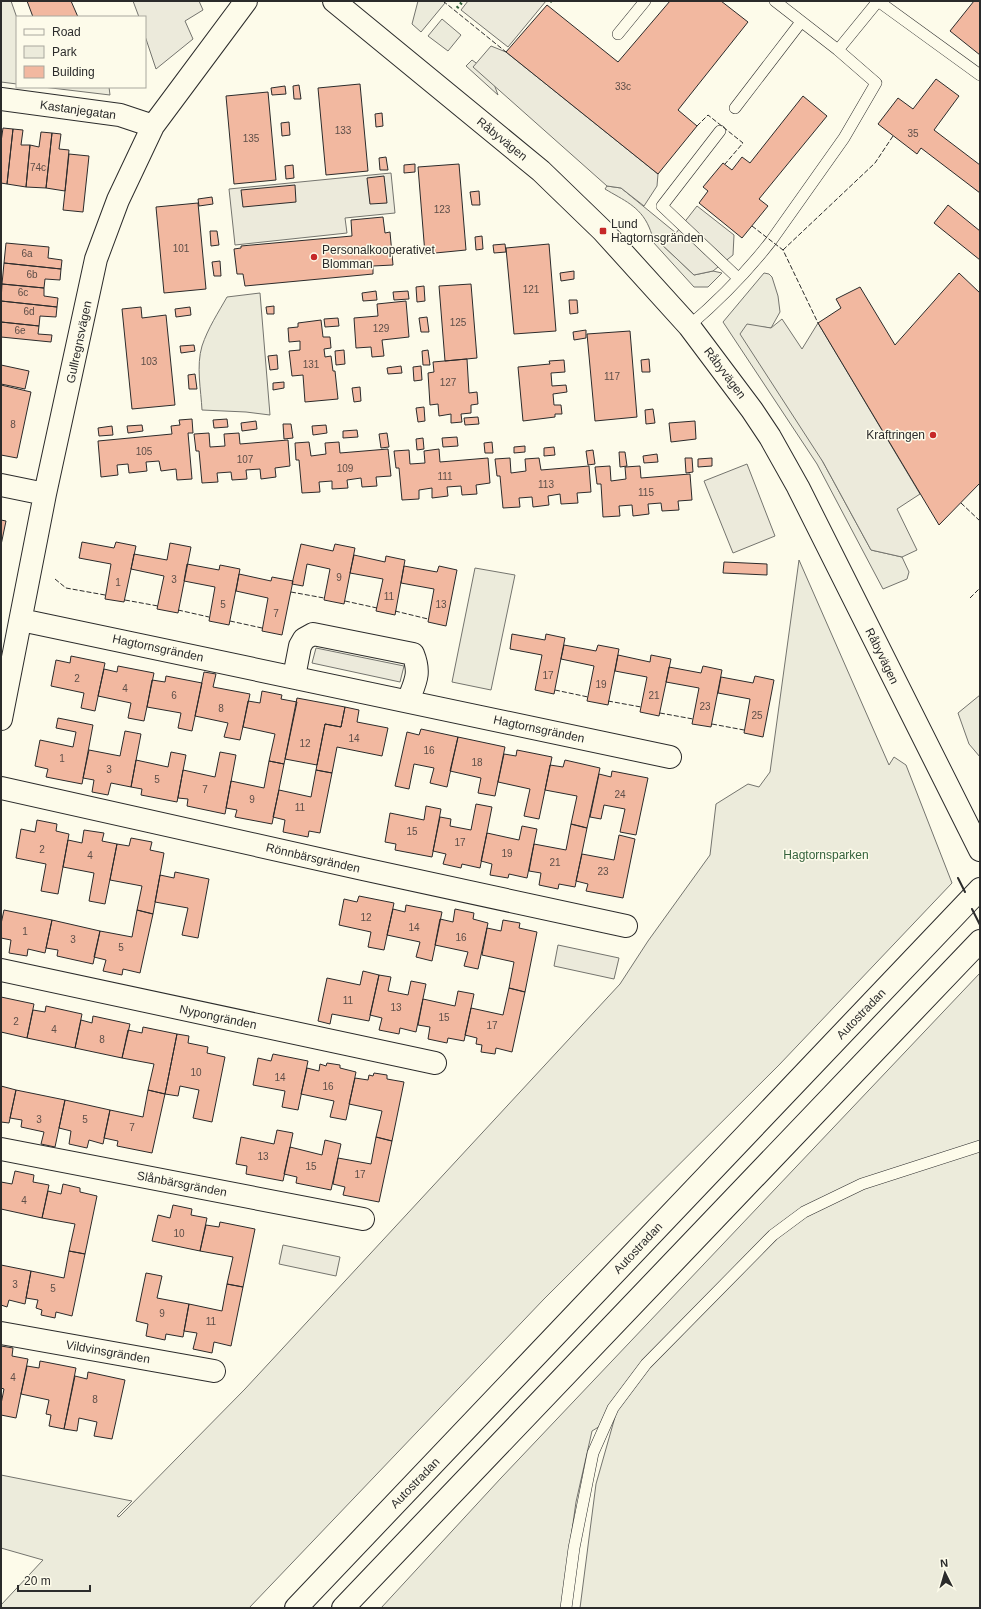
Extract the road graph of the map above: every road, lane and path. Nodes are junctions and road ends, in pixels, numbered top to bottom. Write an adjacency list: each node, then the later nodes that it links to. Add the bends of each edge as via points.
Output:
1 (246, 1): 12 (main road, Gullregnsvägen)
2 (334, 1): 15 (main road, Råbyvägen, via 541,170 604,231)
3 (645, 1): 7 (lane)
4 (775, 1): 6 (lane)
5 (878, 1): 8 (lane); 9 (lane)
6 (801, 22): 8 (lane); 11 (lane)
7 (618, 34)
8 (838, 50): 14 (lane, via 876,83 844,138 760,255)
9 (980, 75)
10 (1, 100): 12 (main road, Kastanjegatan, via 120,115)
11 (735, 108)
12 (153, 126): 17 (main road, Gullregnsvägen, via 118,200 96,259)
13 (720, 131): 14 (lane, via 662,206)
14 (738, 278): 15 (lane)
15 (689, 326): 24 (main road, Råbyvägen, via 752,410 798,487)
16 (1, 485): 17 (main road)
17 (45, 494): 18 (main road, Gullregnsvägen)
18 (21, 620): 19 (main road, Hagtornsgränden); 21 (main road, Gullregnsvägen)
19 (294, 677): 20 (main road, Hagtornsgränden); 20 (main road, via 300,646 304,639 313,634 413,654 418,666 417,677)
20 (408, 702): 22 (main road, Hagtornsgränden)
21 (1, 719)
22 (670, 757)
23 (1, 788): 26 (main road, Rönnbärsgränden)
24 (980, 850)
25 (980, 889): 35 (main road, Autostradan)
26 (626, 926)
27 (980, 941): 36 (main road)
28 (1, 970): 29 (main road, Nypongränden)
29 (435, 1063)
30 (980, 1146): 37 (lane, via 862,1184 804,1212 773,1235 646,1364 614,1408 594,1453 574,1548)
31 (1, 1149): 32 (main road, Slånbärsgränden)
32 (363, 1219)
33 (1, 1333): 34 (main road, Vildvinsgränden)
34 (214, 1372)
35 (296, 1608)
36 (343, 1608)
37 (566, 1608)

